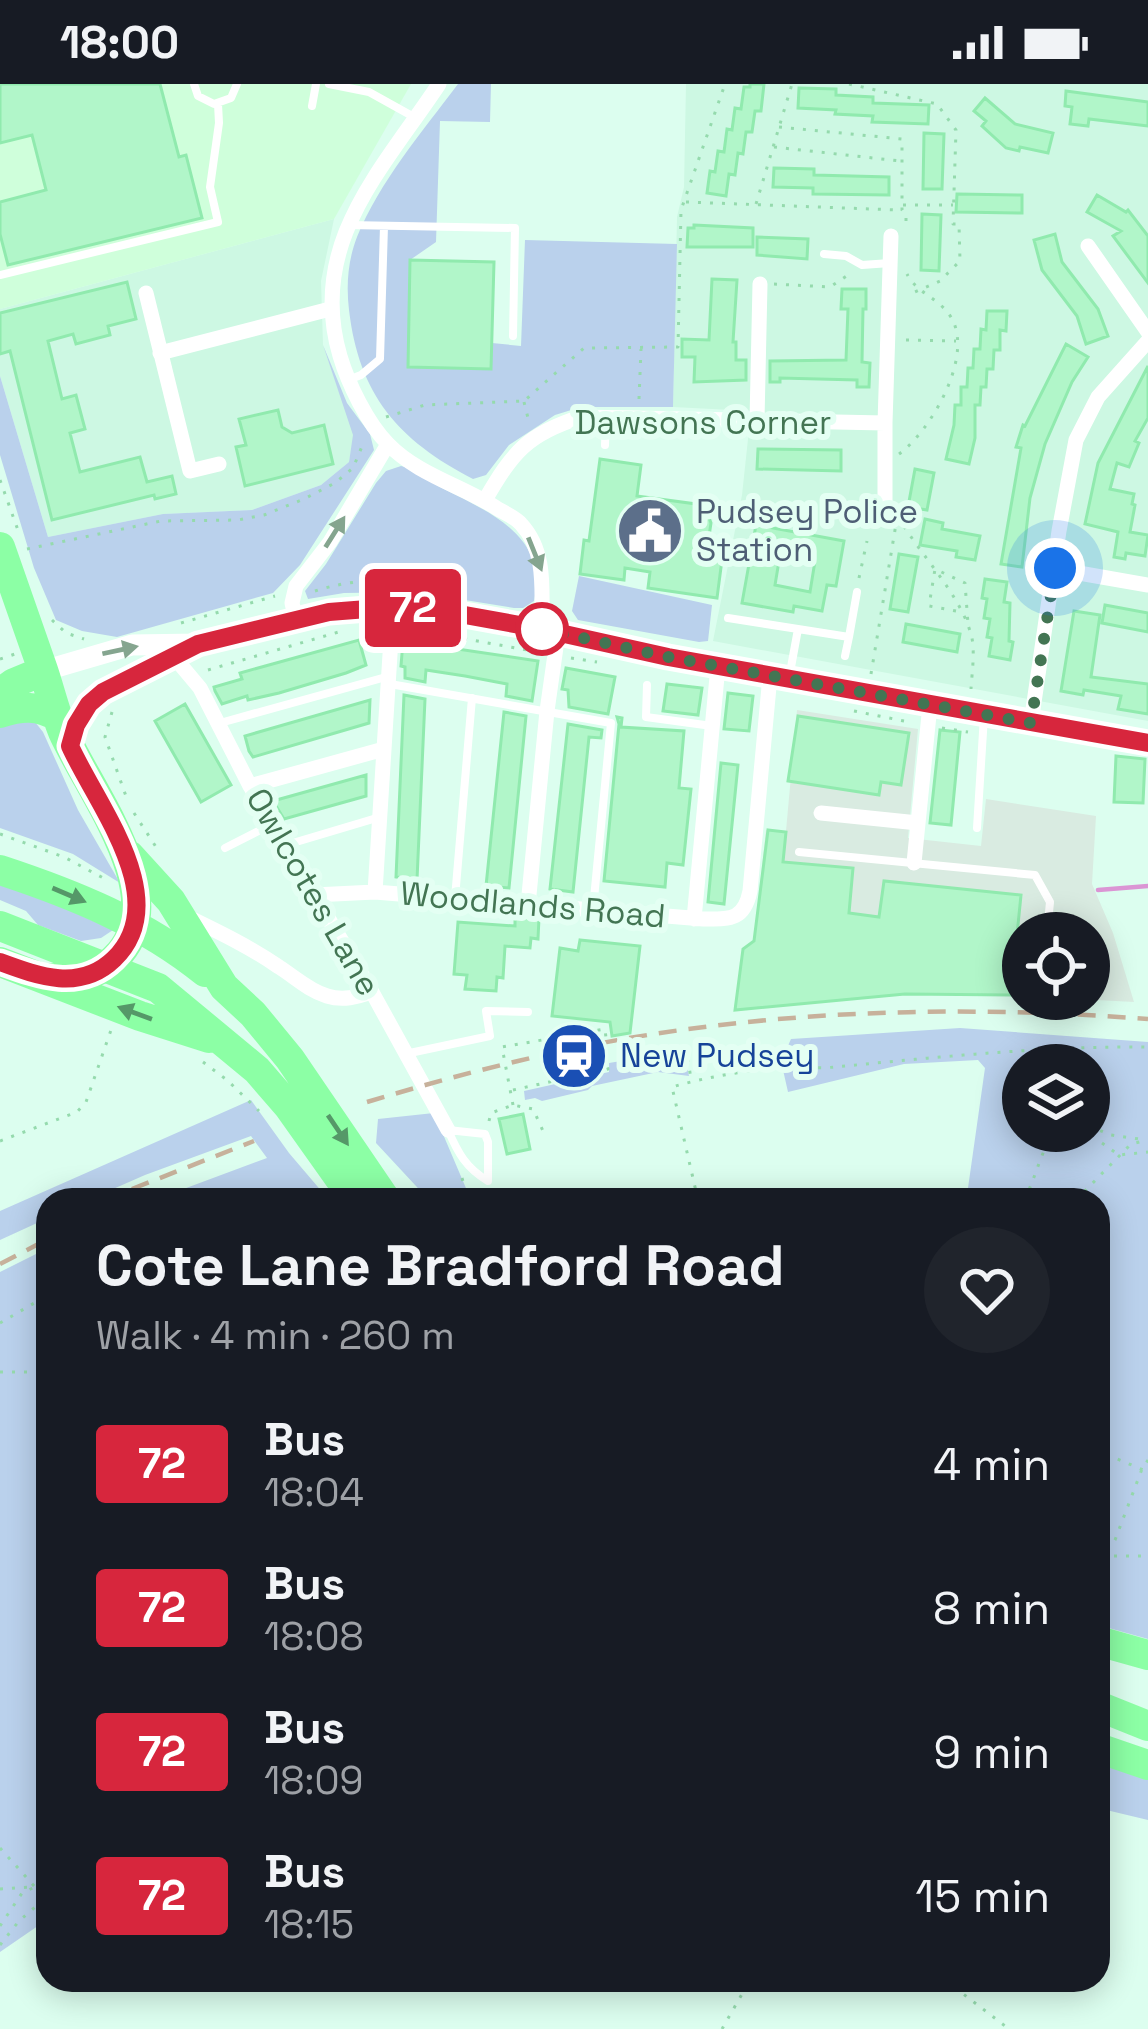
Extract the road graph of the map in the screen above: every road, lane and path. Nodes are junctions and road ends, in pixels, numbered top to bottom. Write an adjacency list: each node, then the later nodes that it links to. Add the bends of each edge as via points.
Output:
1 (194, 84): 10 (lane, via 198,96)
2 (237, 84): 10 (lane)
3 (316, 84): 11 (lane)
4 (328, 84): 9 (lane)
5 (439, 84): 12 (street)
6 (725, 84): 15 (path)
7 (792, 84): 13 (path)
8 (849, 84): 16 (path, via 937,104 956,130)
9 (360, 86): 12 (lane)
10 (218, 104): 25 (lane, via 211,187 218,222)
11 (313, 106)
12 (416, 118): 18 (street)
13 (774, 147): 14 (path); 17 (path)
14 (902, 161)
15 (684, 202): 17 (path); 34 (path, via 678,347)
16 (953, 205): 17 (path); 28 (path, via 960,261 940,281)
17 (755, 206)
18 (346, 225): 19 (lane); 29 (street)
19 (384, 226): 30 (lane, via 515,227); 36 (lane, via 380,359)
20 (891, 236): 23 (street)
21 (1088, 246): 31 (street)
22 (824, 254): 24 (lane)
23 (890, 263): 24 (lane); 28 (street)
24 (862, 265): 26 (path, via 830,286)
25 (0, 275)
26 (760, 284): 40 (street)
27 (146, 293): 35 (street)
28 (889, 302): 32 (street)
29 (330, 309): 35 (street); 36 (street)
30 (513, 336)
31 (1148, 337): 52 (street, via 1098,397 1076,440)
32 (888, 339): 33 (path); 42 (street)
33 (958, 341)
34 (641, 347): 37 (path, via 584,348); 39 (path)
35 (160, 353): 46 (street, via 190,471)
36 (347, 381): 41 (street)
37 (524, 401): 41 (path, via 425,406); 43 (path)
38 (605, 417): 39 (street, Dawsons Corner); 43 (street, Dawsons Corner, via 581,417); 45 (lane)
39 (639, 418): 40 (street, Dawsons Corner)
40 (757, 420): 42 (street, Dawsons Corner)
41 (372, 421): 44 (street); 50 (path, via 353,468 264,515 161,521)
42 (885, 423): 48 (street)
43 (533, 438): 47 (street, Dawsons Corner)
44 (388, 444): 47 (street); 58 (street, one-way to 44, via 296,586)
45 (605, 445)
46 (219, 464)
47 (485, 500): 62 (street, one-way to 62, via 521,524 534,546)
48 (885, 503)
49 (867, 541): 54 (path)
50 (12, 548): 70 (highway)
51 (935, 568): 56 (path); 56 (path, via 929,606); 59 (path, via 965,584); 76 (path, via 898,514)
52 (1055, 568): 53 (street); 84 (street)
53 (1148, 585)
54 (856, 592): 63 (lane)
55 (393, 607): 58 (main road); 62 (main road); 73 (street)
56 (960, 611): 59 (path)
57 (728, 618): 61 (lane)
58 (296, 620): 64 (main road)
59 (968, 626): 82 (path)
60 (355, 627): 71 (path)
61 (798, 629): 63 (lane); 72 (lane)
62 (550, 631): 69 (main road); 80 (street)
63 (849, 637): 66 (lane)
64 (198, 644): 67 (main road); 70 (main road, one-way to 64, via 132,646)
65 (16, 654): 68 (path)
66 (845, 656)
67 (173, 658): 71 (street, Owlcotes Lane); 86 (main road, via 103,692)
68 (0, 659)
69 (718, 666): 72 (main road); 85 (street)
70 (44, 670): 75 (highway); 86 (highway)
71 (190, 675): 83 (street, Owlcotes Lane)
72 (780, 677): 76 (main road); 111 (street, Woodlands Road, via 747,906 734,918)
73 (389, 680): 77 (lane); 83 (lane); 88 (street)
74 (647, 685): 85 (lane, via 646,717)
75 (0, 693)
76 (868, 693): 79 (main road)
77 (472, 698): 80 (lane); 106 (lane)
78 (119, 705): 99 (path, via 105,737 136,818)
79 (930, 705): 82 (main road); 92 (street)
80 (547, 711): 107 (street); 108 (lane, via 611,723)
81 (0, 712): 86 (highway, via 48,711)
82 (978, 713): 84 (main road); 94 (lane)
83 (220, 723): 89 (street, Owlcotes Lane)
84 (1031, 723): 87 (main road)
85 (712, 726): 111 (street)
86 (64, 732): 98 (highway)
87 (1148, 743)
88 (384, 749): 89 (street); 91 (street)
89 (250, 786): 93 (street, Owlcotes Lane)
90 (821, 813): 92 (street)
91 (380, 817): 96 (lane); 104 (street)
92 (918, 823): 101 (street)
93 (272, 824): 96 (street, Owlcotes Lane); 97 (lane)
94 (977, 828)
95 (0, 834): 103 (path)
96 (284, 845): 105 (street, Owlcotes Lane)
97 (226, 848)
98 (126, 851): 109 (highway); 112 (highway)
99 (159, 851)
100 (800, 852): 101 (lane)
101 (914, 863): 110 (lane, via 1035,875)
102 (0, 870): 112 (highway, one-way to 112)
103 (100, 875)
104 (375, 892): 105 (street, Woodlands Road); 106 (street, Woodlands Road)
105 (314, 895): 118 (street, Owlcotes Lane)
106 (455, 898): 107 (street, Woodlands Road)
107 (528, 905): 108 (street, Woodlands Road)
108 (593, 910): 111 (street, Woodlands Road)
109 (178, 912): 117 (highway); 118 (street, via 326,996)
110 (1049, 912)
111 (694, 919)
112 (135, 925): 115 (highway); 117 (highway)
113 (0, 926): 115 (highway)
114 (0, 962): 116 (highway)
115 (104, 967): 116 (highway, via 73,980); 122 (highway, via 158,988)
116 (44, 978): 122 (highway, one-way to 116)
117 (224, 987): 143 (highway, one-way to 143, via 272,1035)
118 (372, 992): 126 (street, Owlcotes Lane)
119 (528, 1012): 126 (lane, via 485,1010 490,1036)
120 (114, 1021): 137 (path, via 77,1112)
121 (606, 1038): 129 (path, via 604,1030 502,1047)
122 (227, 1044): 142 (highway, via 289,1107)
123 (686, 1047): 128 (path)
124 (1148, 1047): 128 (path, via 775,1068)
125 (196, 1058): 131 (path)
126 (408, 1060): 132 (street, Owlcotes Lane)
127 (606, 1060): 129 (path, via 608,1069)
128 (692, 1081): 144 (path, via 672,1087)
129 (511, 1091): 130 (path)
130 (513, 1106): 133 (path, via 533,1108); 134 (path, via 491,1113)
131 (268, 1119)
132 (448, 1130): 134 (lane); 134 (lane, via 461,1158 488,1181)
133 (543, 1131)
134 (485, 1134)
135 (1110, 1135): 136 (path)
136 (1147, 1140): 141 (path)
137 (0, 1141)
138 (1110, 1148): 141 (path)
139 (1043, 1152): 145 (path)
140 (1148, 1153): 141 (path)
141 (1120, 1155): 146 (path)
142 (346, 1188)
143 (378, 1188)
144 (695, 1188)
145 (1029, 1188)
146 (1088, 1188)
147 (36, 1302): 148 (path)
148 (0, 1323)
149 (0, 1372): 150 (path)
150 (36, 1372)
151 (1110, 1456): 153 (path)
152 (1148, 1460): 153 (path)
153 (1145, 1470): 154 (path)
154 (1110, 1545)
155 (1148, 1556): 156 (path)
156 (1110, 1557)
157 (1110, 1644): 158 (highway)
158 (1148, 1655)
159 (1110, 1711): 160 (highway)
160 (1148, 1726)
161 (1110, 1752): 162 (highway)
162 (1148, 1765)
163 (0, 1848): 164 (path)
164 (35, 1887): 165 (path); 167 (path)
165 (0, 1888)
166 (36, 1906): 168 (path)
167 (0, 1926)
168 (0, 1945)
169 (743, 1992): 171 (path)
170 (961, 1992): 172 (path)
171 (722, 2029)
172 (1009, 2029)

